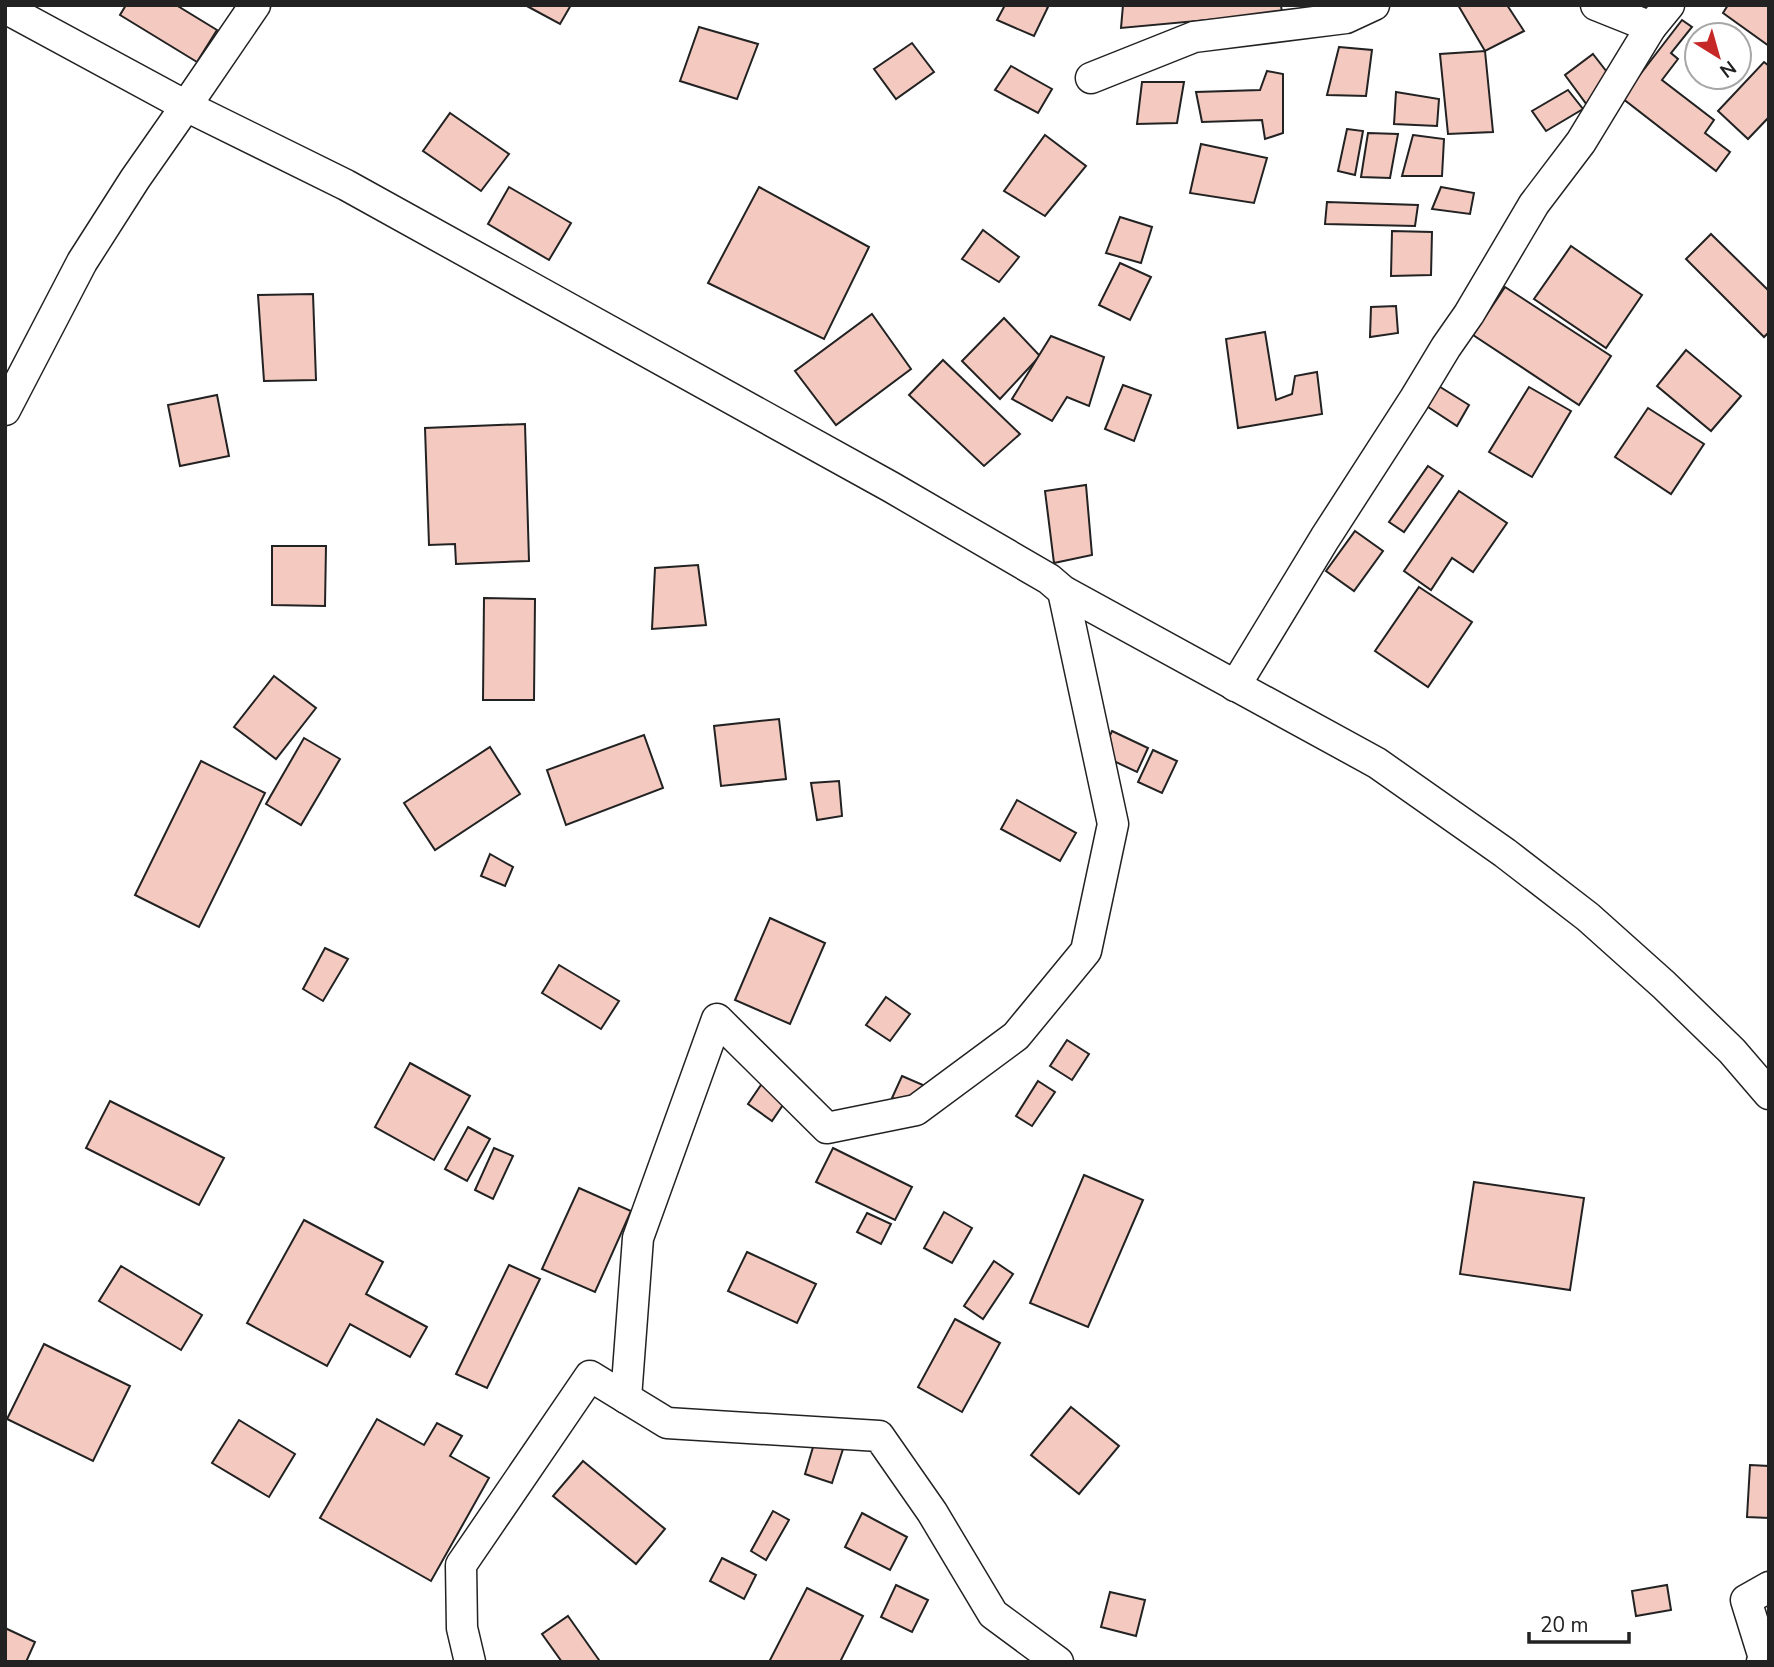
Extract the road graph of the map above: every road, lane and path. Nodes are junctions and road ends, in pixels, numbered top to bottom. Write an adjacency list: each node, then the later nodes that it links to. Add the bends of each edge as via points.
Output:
1 (254, 5): 7 (street)
2 (1374, 5): 6 (street, via 1346,18 1194,37)
3 (1596, 5): 5 (street)
4 (5, 8): 7 (street)
5 (1660, 16): 10 (street, via 1581,142 1534,204)
6 (1091, 78)
7 (186, 106): 8 (street, via 82,262); 9 (street, via 346,184 625,338 903,494)
8 (5, 410)
9 (1063, 591): 10 (street); 12 (street, via 1114,824 1086,951 1016,1036 916,1110 827,1128 717,1019 638,1238)
10 (1235, 686): 11 (street, via 1377,763 1505,853 1588,917 1664,985)
11 (1769, 1094)
12 (626, 1398): 14 (street, via 590,1376 461,1565 462,1628); 15 (street, via 667,1423 878,1436 932,1512 993,1614)
13 (1769, 1587): 16 (street, via 1746,1600)
14 (470, 1662)
15 (1058, 1662)
16 (1762, 1662)

